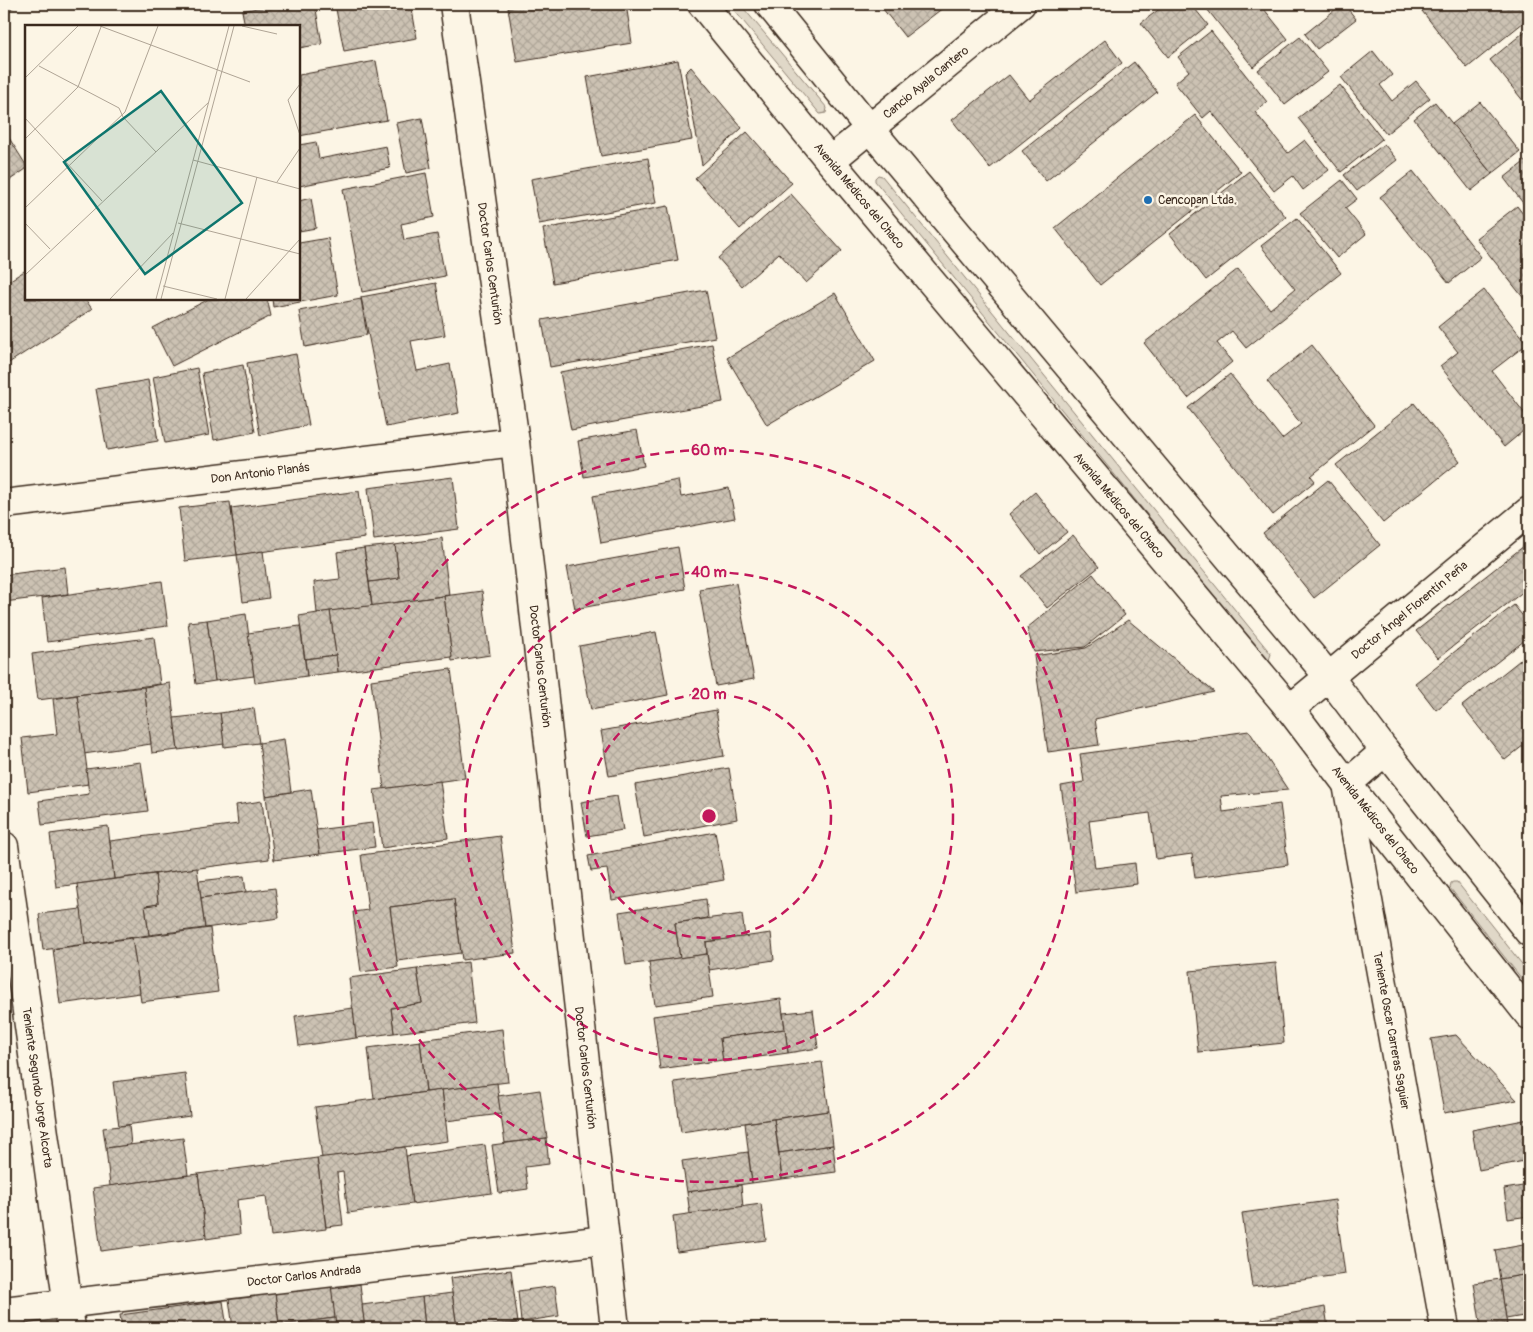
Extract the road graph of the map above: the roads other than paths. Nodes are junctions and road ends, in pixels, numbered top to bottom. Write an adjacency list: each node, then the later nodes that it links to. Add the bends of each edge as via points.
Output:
1 (454, 4): 7 (street, Doctor Carlos Centurión)
2 (702, 4): 6 (street, Avenida Médicos del Chaco)
3 (769, 4): 5 (street)
4 (1021, 4): 5 (street, Cancio Ayala Cantero)
5 (870, 129): 6 (street, Cancio Ayala Cantero); 10 (street)
6 (830, 161): 11 (street, Avenida Médicos del Chaco)
7 (515, 442): 8 (street, Don Antonio Planás); 17 (street, Doctor Carlos Centurión)
8 (4, 504)
9 (1529, 511): 10 (street, Doctor Ángel Florentín Peña)
10 (1329, 677): 11 (street, Doctor Ángel Florentín Peña); 12 (street)
11 (1290, 709): 13 (street, Avenida Médicos del Chaco)
12 (1385, 751): 13 (street); 15 (street)
13 (1347, 784): 16 (street, Avenida Médicos del Chaco); 21 (street, Teniente Oscar Carreras Saguier)
14 (4, 846): 19 (street, Teniente Segundo Jorge Alcorta)
15 (1529, 932)
16 (1529, 1015)
17 (604, 1240): 19 (street, Doctor Carlos Andrada); 20 (street, Doctor Carlos Centurión)
18 (4, 1311): 19 (street, Doctor Carlos Andrada)
19 (70, 1316)
20 (615, 1328)
21 (1445, 1328)

